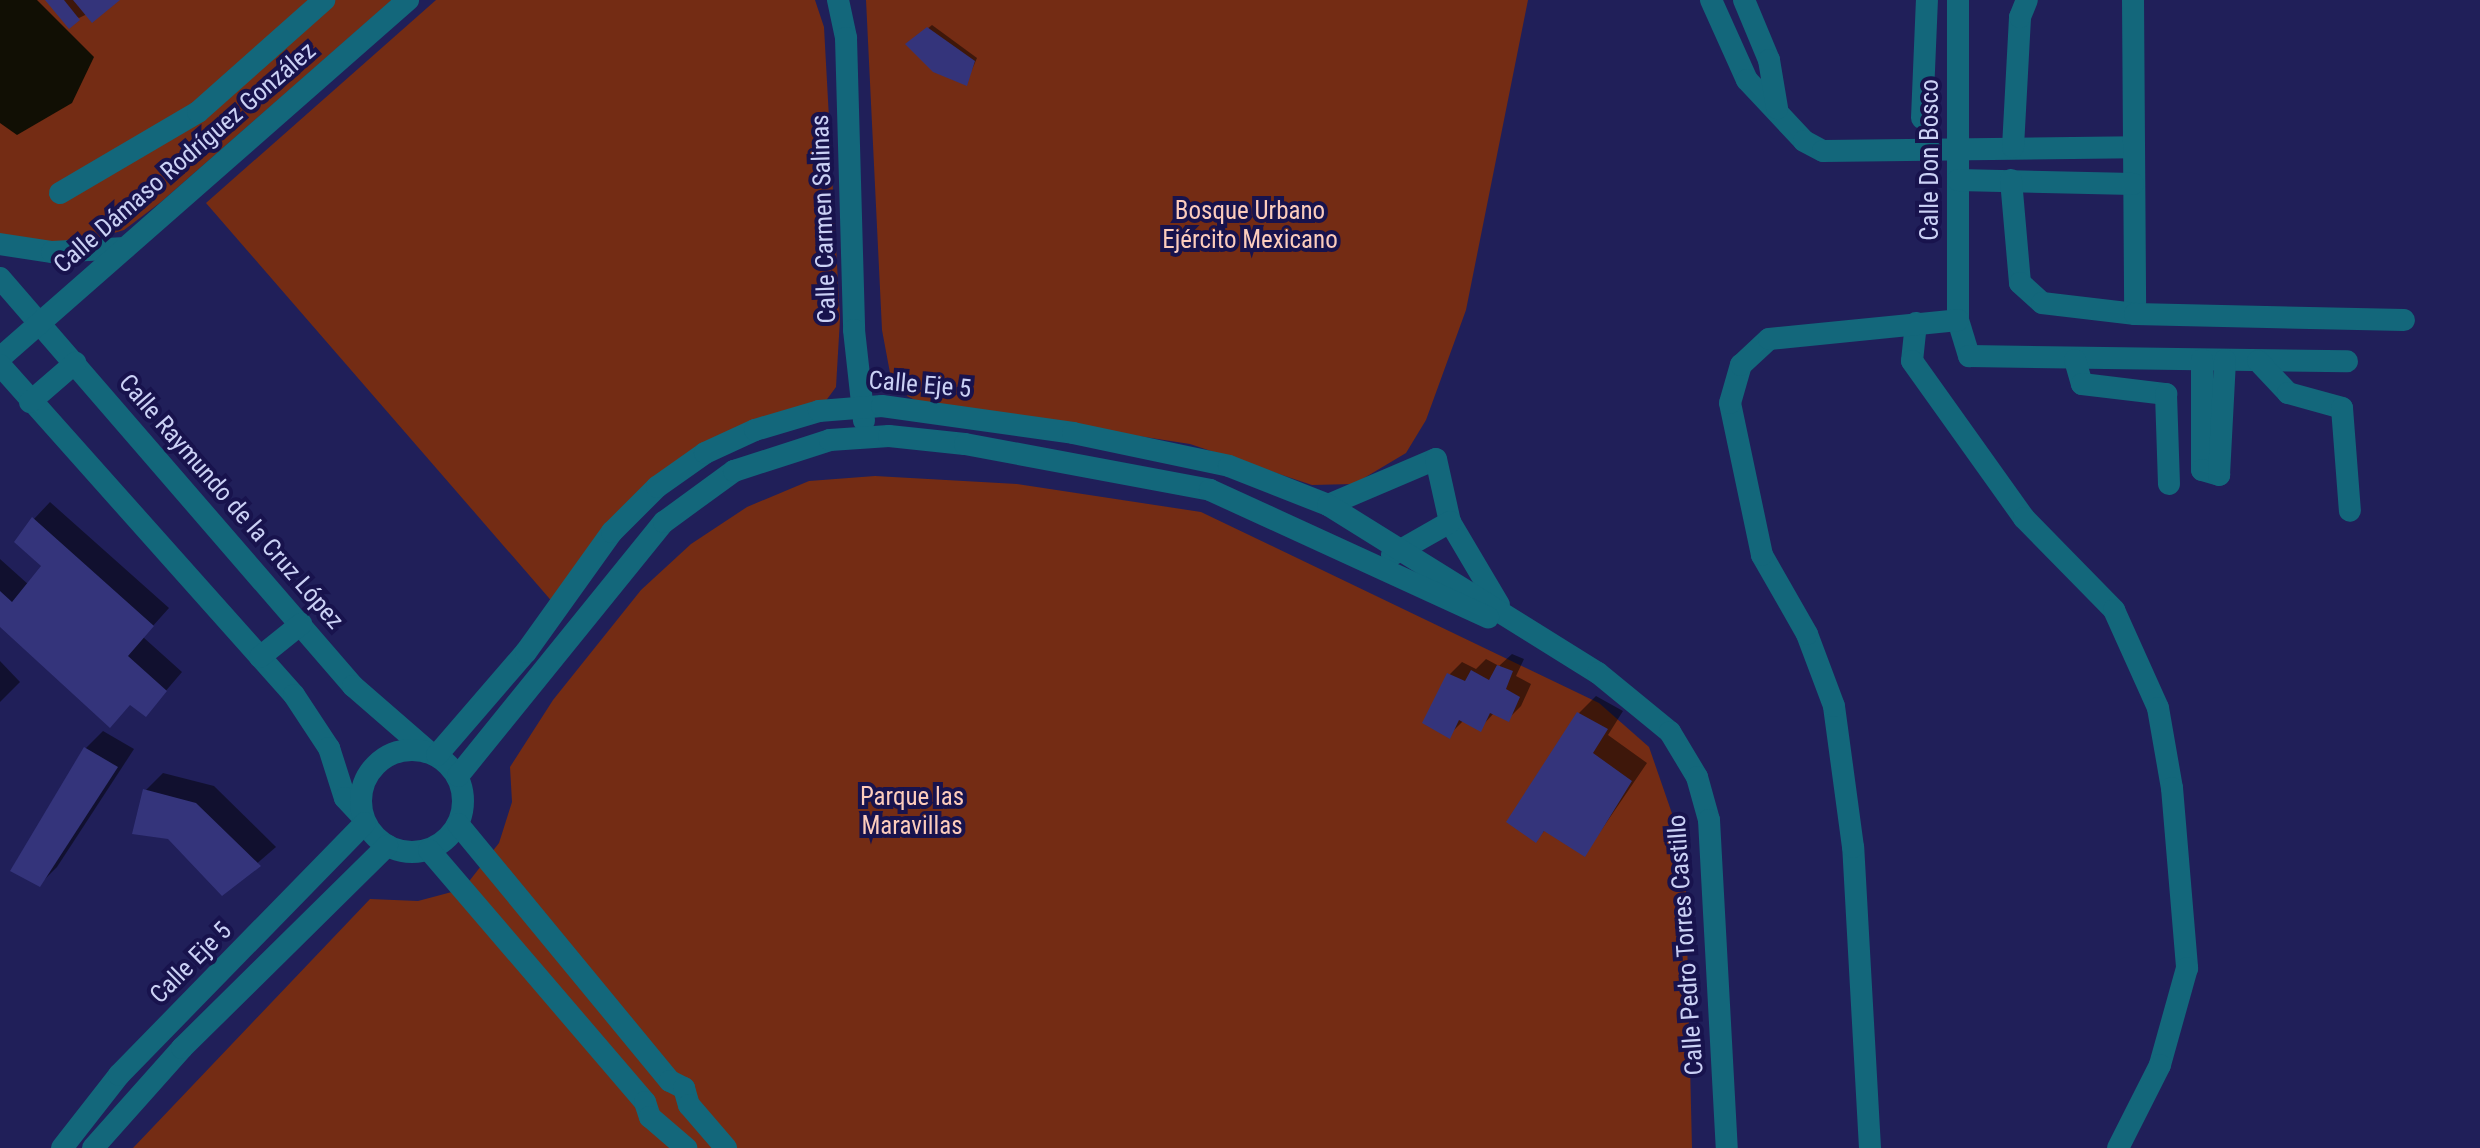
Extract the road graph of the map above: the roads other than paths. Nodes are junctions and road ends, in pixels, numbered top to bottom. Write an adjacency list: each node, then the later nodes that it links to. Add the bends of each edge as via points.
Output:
1 (324, 0): 20 (street, via 198,112)
2 (408, 0): 22 (street, Calle Dámaso Rodríguez González)
3 (838, 0): 35 (street, Calle Carmen Salinas, via 846,38)
4 (1711, 0): 10 (street, via 1746,80)
5 (1744, 0): 10 (street, via 1770,60)
6 (1927, 0): 11 (street)
7 (1958, 0): 12 (street, Calle Don Bosco)
8 (2026, 0): 13 (street)
9 (2133, 0): 15 (street)
10 (1777, 108): 12 (street, via 1804,141 1823,151)
11 (1922, 118)
12 (1958, 146): 13 (street); 16 (street, Calle Don Bosco)
13 (2013, 146): 14 (street)
14 (2053, 147): 15 (street); 18 (street)
15 (2132, 147): 19 (street)
16 (1958, 180): 17 (street); 25 (street, Calle Don Bosco)
17 (2011, 180): 18 (street); 24 (street, via 2024,292 2042,303)
18 (2053, 181): 19 (street)
19 (2133, 184): 24 (street)
20 (60, 193)
21 (0, 244): 22 (street, via 52,252)
22 (125, 248): 27 (street, Calle Dámaso Rodríguez González)
23 (0, 278): 27 (street, Calle Raymundo de la Cruz López)
24 (2135, 314): 26 (street)
25 (1958, 320): 28 (street); 29 (street, via 1962,346 1982,360)
26 (2404, 320)
27 (38, 323): 30 (street, Calle Dámaso Rodríguez González); 33 (street, Calle Raymundo de la Cruz López)
28 (1916, 323): 61 (street, via 1769,338 1741,365 1730,403 1762,554 1807,634 1834,706 1853,847); 62 (street, via 1912,361 2024,518 2114,610 2158,708 2172,788 2187,968 2160,1065)
29 (2074, 360): 31 (street); 37 (street, via 2082,384 2166,394)
30 (0, 361): 34 (street)
31 (2258, 361): 32 (street); 39 (street, via 2288,394 2342,408)
32 (2347, 361)
33 (75, 362): 34 (street); 44 (street, Calle Raymundo de la Cruz López)
34 (30, 402): 45 (street)
35 (862, 406): 36 (street, Calle Carmen Salinas); 38 (street, Calle Eje 5, via 1164,449); 46 (street, Calle Eje 5, via 755,430 705,452 657,487 612,532 526,652)
36 (867, 436): 42 (street, via 965,444 1151,475 1259,508); 47 (street, via 774,454 699,493 664,522)
37 (2169, 484)
38 (1328, 505): 40 (street, via 1436,459); 41 (street, Calle Eje 5)
39 (2350, 510)
40 (1450, 522): 41 (street); 43 (street)
41 (1403, 550): 42 (street); 43 (street, Calle Eje 5)
42 (1374, 563): 43 (street)
43 (1500, 616): 60 (street, Calle Pedro Torres Castillo, via 1637,700 1670,732 1697,777 1715,894)
44 (301, 624): 45 (street); 46 (street, Calle Raymundo de la Cruz López, via 354,686)
45 (260, 657): 48 (street, via 314,721 345,798)
46 (433, 754): 47 (street); 48 (street, via 413,749 382,758 363,784)
47 (458, 776): 49 (street)
48 (364, 820): 50 (street); 56 (street, Calle Eje 5, via 119,1075)
49 (458, 824): 51 (street); 52 (street)
50 (387, 846): 51 (street); 57 (street, via 182,1048)
51 (429, 850): 53 (street)
52 (670, 1080): 53 (street, via 652,1086); 54 (street, via 684,1088)
53 (645, 1102): 55 (street, via 650,1116)
54 (689, 1105): 55 (street, via 682,1119); 59 (street)
55 (666, 1125): 58 (street)
56 (62, 1148)
57 (93, 1148)
58 (686, 1148)
59 (726, 1148)
60 (1726, 1148)
61 (1870, 1148)
62 (2118, 1148)

